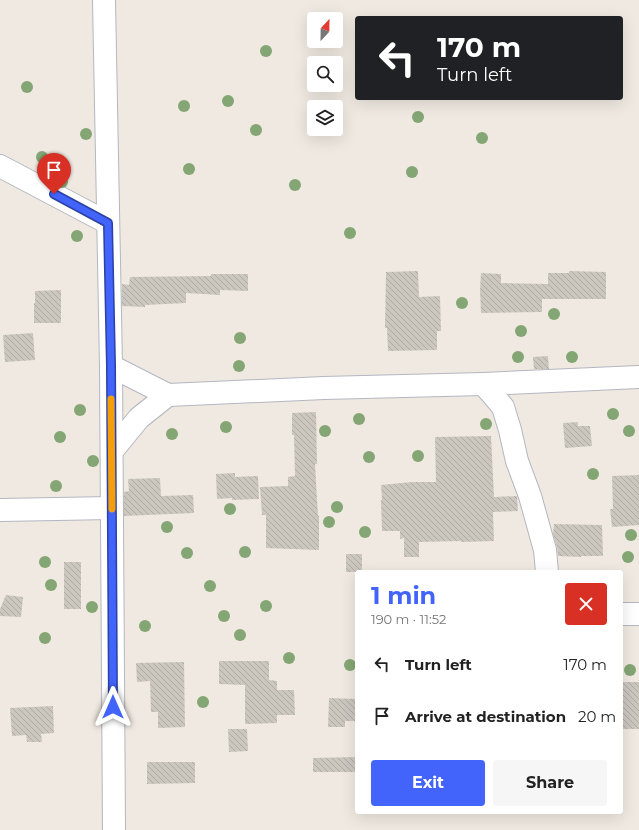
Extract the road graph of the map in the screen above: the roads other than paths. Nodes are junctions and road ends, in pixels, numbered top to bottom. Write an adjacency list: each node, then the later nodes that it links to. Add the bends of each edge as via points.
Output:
1 (104, 0): 3 (street)
2 (0, 166): 3 (street)
3 (108, 223): 4 (street)
4 (111, 366): 7 (street); 8 (street)
5 (639, 377): 6 (street)
6 (482, 384): 7 (street); 11 (street, via 503,407 545,550)
7 (168, 395): 8 (street, via 140,418)
8 (112, 451): 9 (street)
9 (112, 508): 10 (street); 14 (street)
10 (0, 510)
11 (547, 570)
12 (623, 614): 13 (street)
13 (639, 614)
14 (114, 830)

